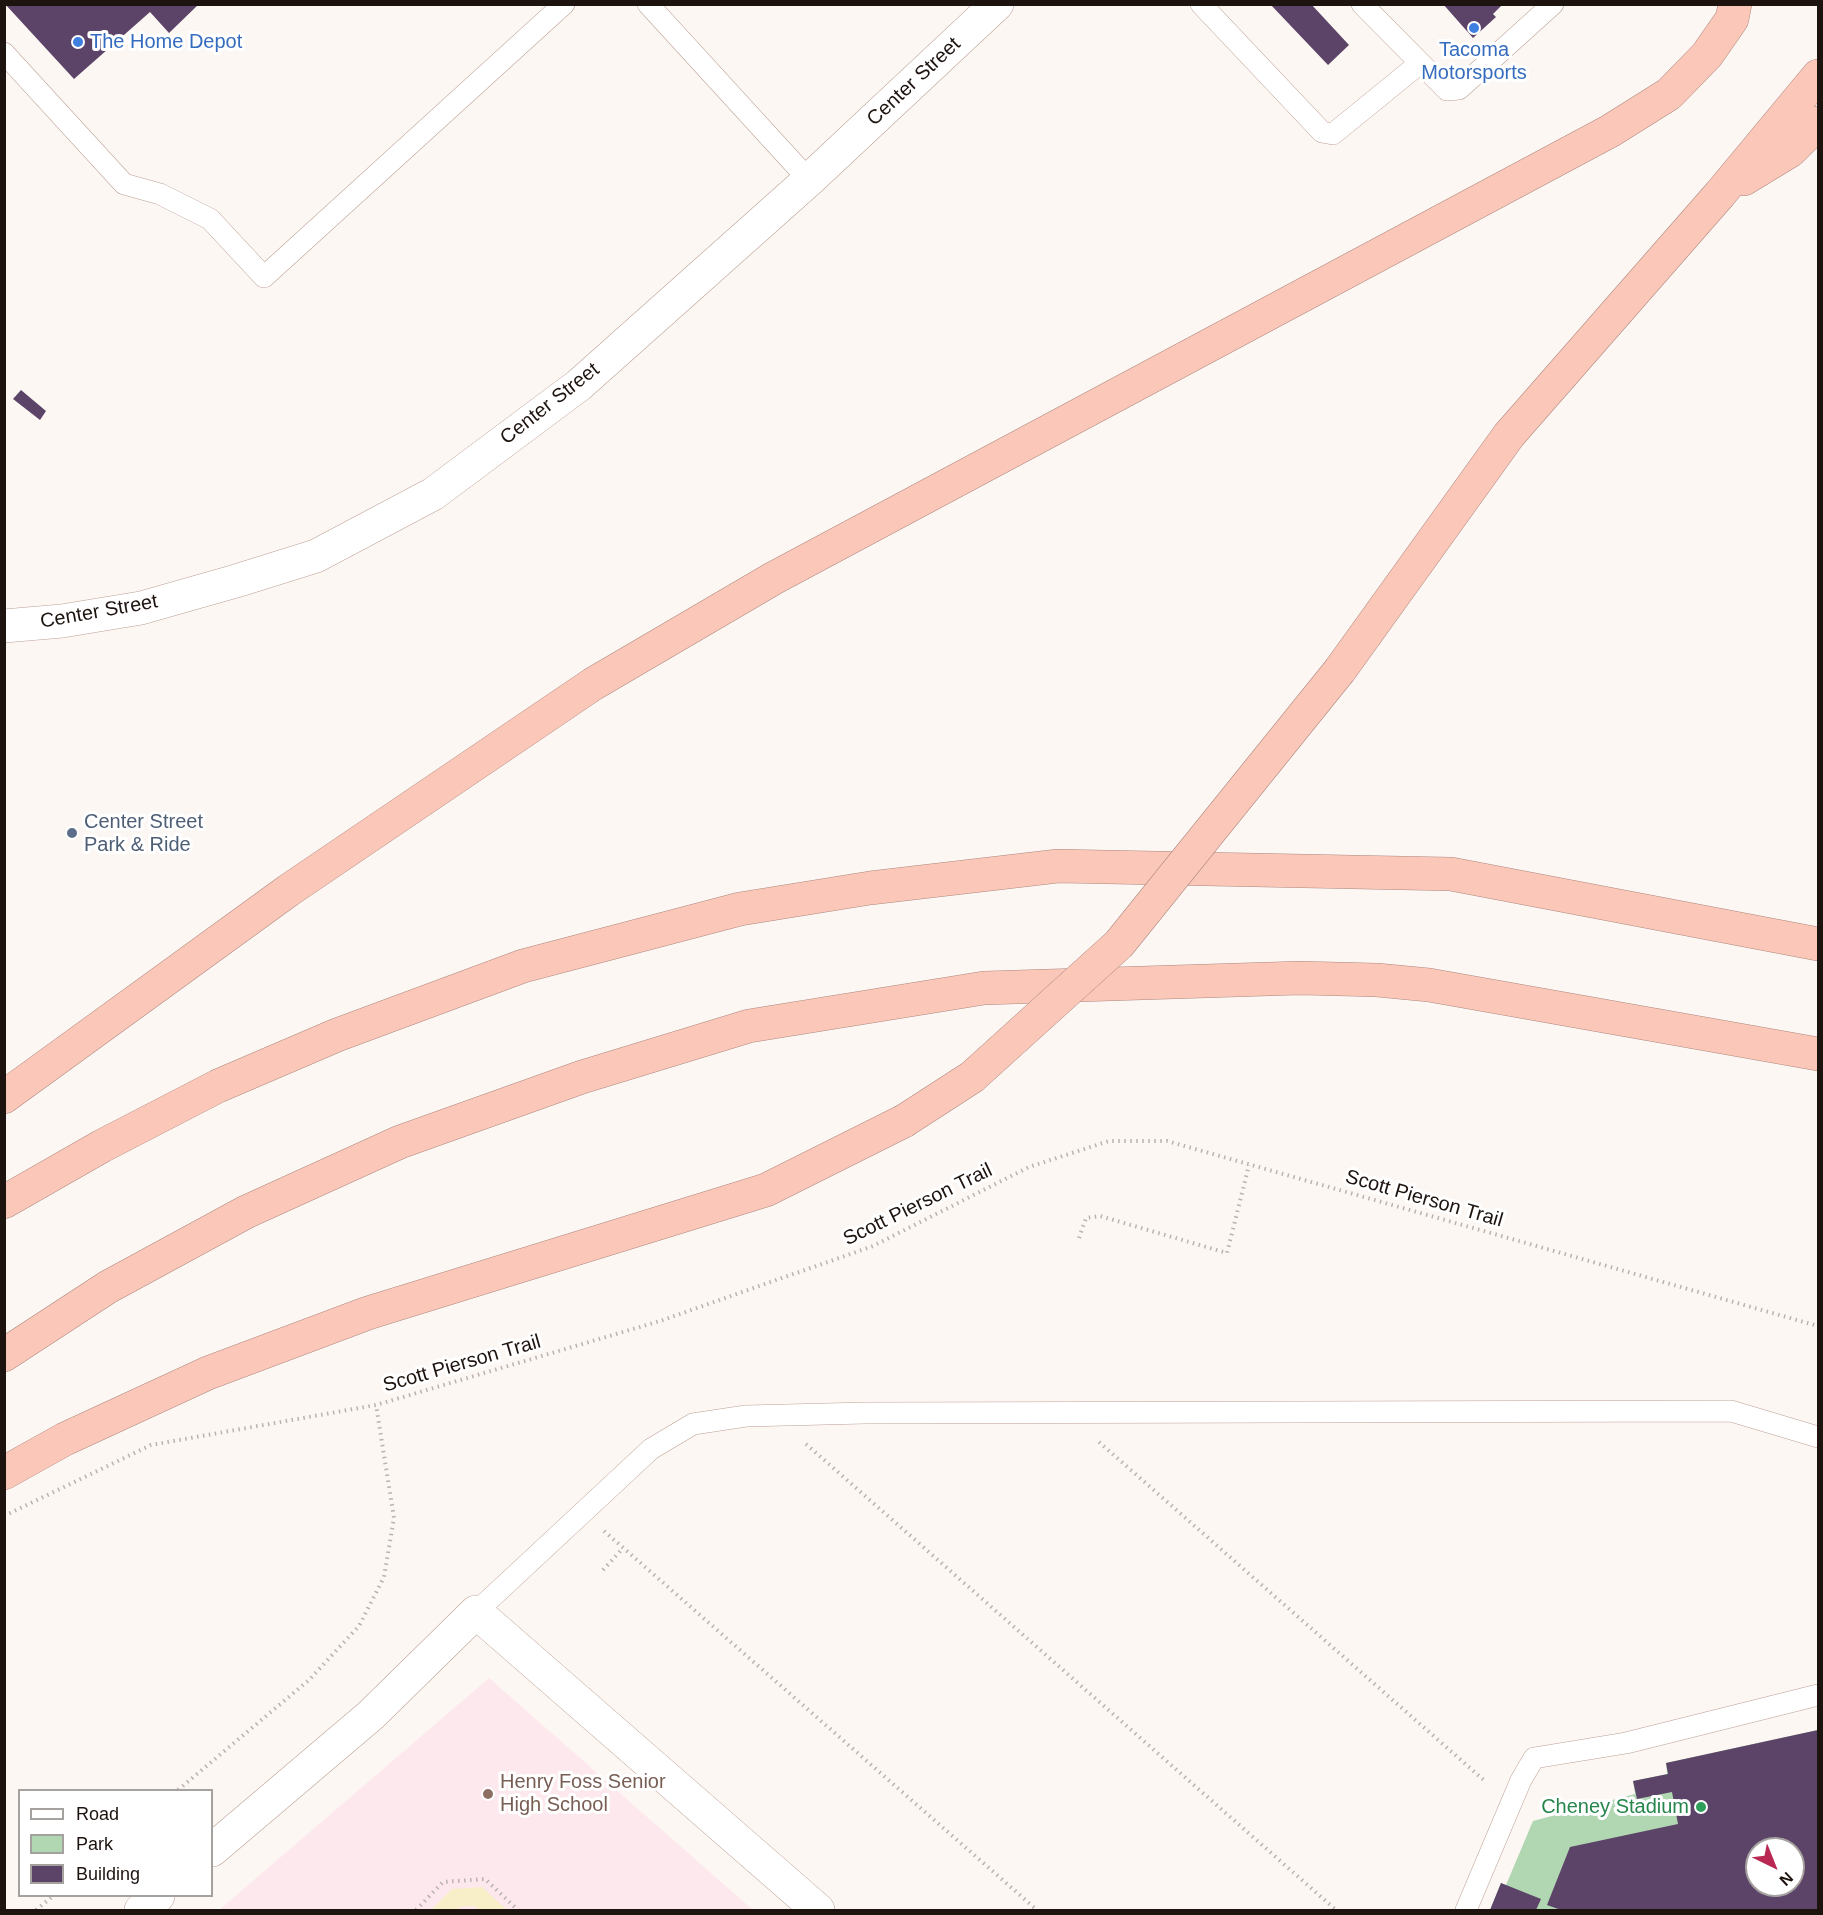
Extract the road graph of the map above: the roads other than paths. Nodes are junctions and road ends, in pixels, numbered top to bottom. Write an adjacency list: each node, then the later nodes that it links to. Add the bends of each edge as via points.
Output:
1 (564, 4): 8 (lane, via 264,277 210,219 160,194 124,184)
2 (648, 4): 12 (lane)
3 (997, 4): 12 (main road, Center Street)
4 (1201, 4): 9 (lane, via 1322,132 1334,134)
5 (1362, 4): 9 (lane)
6 (1553, 4): 9 (lane, via 1459,89 1447,90)
7 (1735, 4): 17 (highway, via 1731,19 1707,55 1669,94 1610,131 774,578 593,684 289,890)
8 (4, 53)
9 (1419, 64)
10 (1818, 76): 13 (highway)
11 (1818, 123): 13 (highway, via 1790,151)
12 (808, 180): 14 (main road, Center Street, via 579,385 433,494 316,556 236,581 141,608)
13 (1720, 194): 21 (highway, bridge, via 1509,435 1340,670 1119,944 972,1077 904,1121 766,1190 368,1313 208,1373 65,1439)
14 (4, 626)
15 (1818, 944): 18 (highway, via 1451,874 1058,866 870,888 740,909 512,970 337,1035 218,1086)
16 (1818, 1054): 19 (highway, via 1429,985 1300,978 984,988 749,1026 582,1077 400,1142 236,1218 108,1287)
17 (4, 1097)
18 (4, 1202)
19 (4, 1355)
20 (1818, 1437): 22 (lane, via 1731,1411 746,1416 693,1424 651,1449)
21 (4, 1473)
22 (476, 1612): 24 (main road, via 371,1715); 27 (main road)
23 (1818, 1695): 28 (lane, via 1626,1743 1534,1758)
24 (213, 1849)
25 (157, 1897): 26 (main road)
26 (141, 1911)
27 (818, 1911)
28 (1466, 1911)

